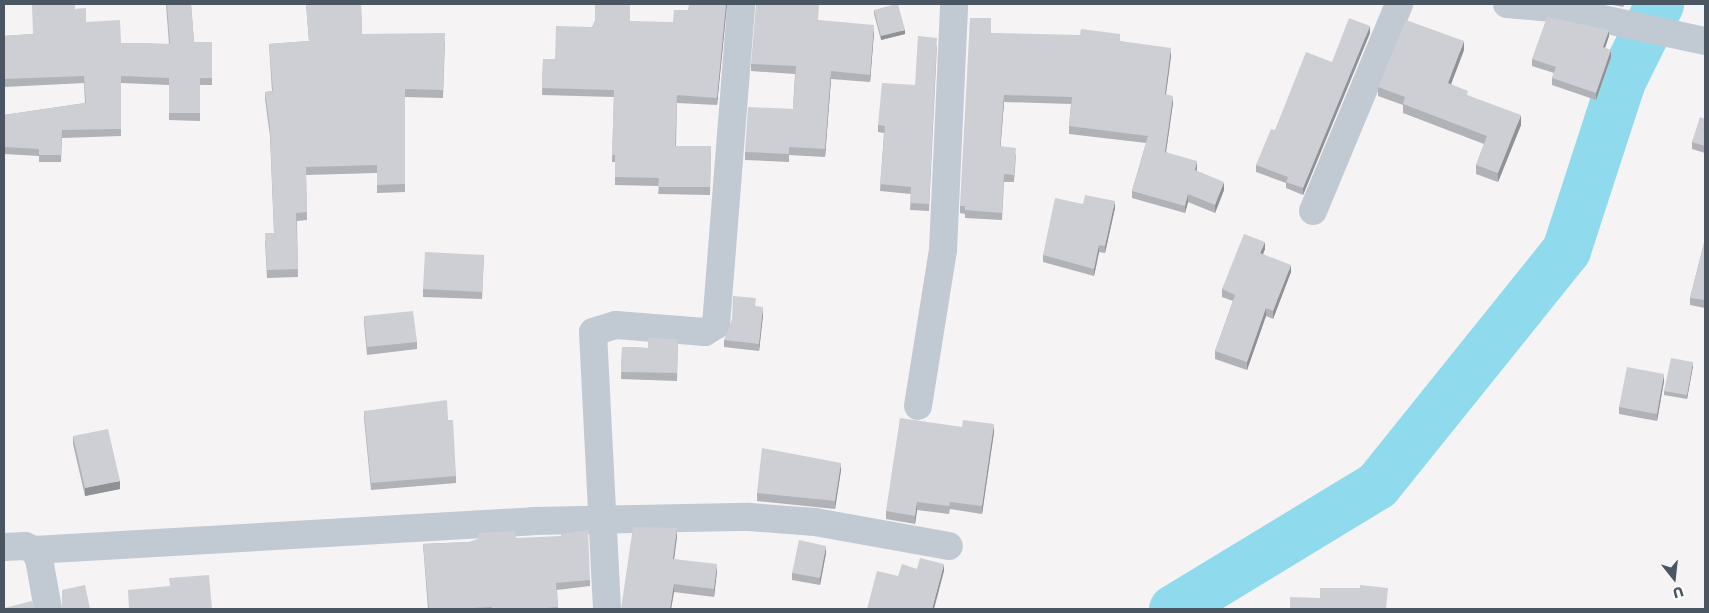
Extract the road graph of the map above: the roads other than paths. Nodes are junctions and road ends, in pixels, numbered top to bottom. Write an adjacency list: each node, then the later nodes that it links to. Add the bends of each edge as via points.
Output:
1 (741, 4): 8 (street, via 716,325 705,332 616,325 593,332)
2 (954, 4): 7 (street, via 943,250)
3 (1399, 4): 6 (street)
4 (1507, 4): 5 (street, via 1613,20)
5 (1696, 39)
6 (1313, 211)
7 (918, 406)
8 (603, 520): 9 (street, via 749,517 815,522); 11 (street); 13 (street)
9 (949, 546)
10 (4, 547): 11 (street, via 25,546)
11 (34, 550): 12 (street, via 39,559)
12 (48, 609)
13 (606, 609)

